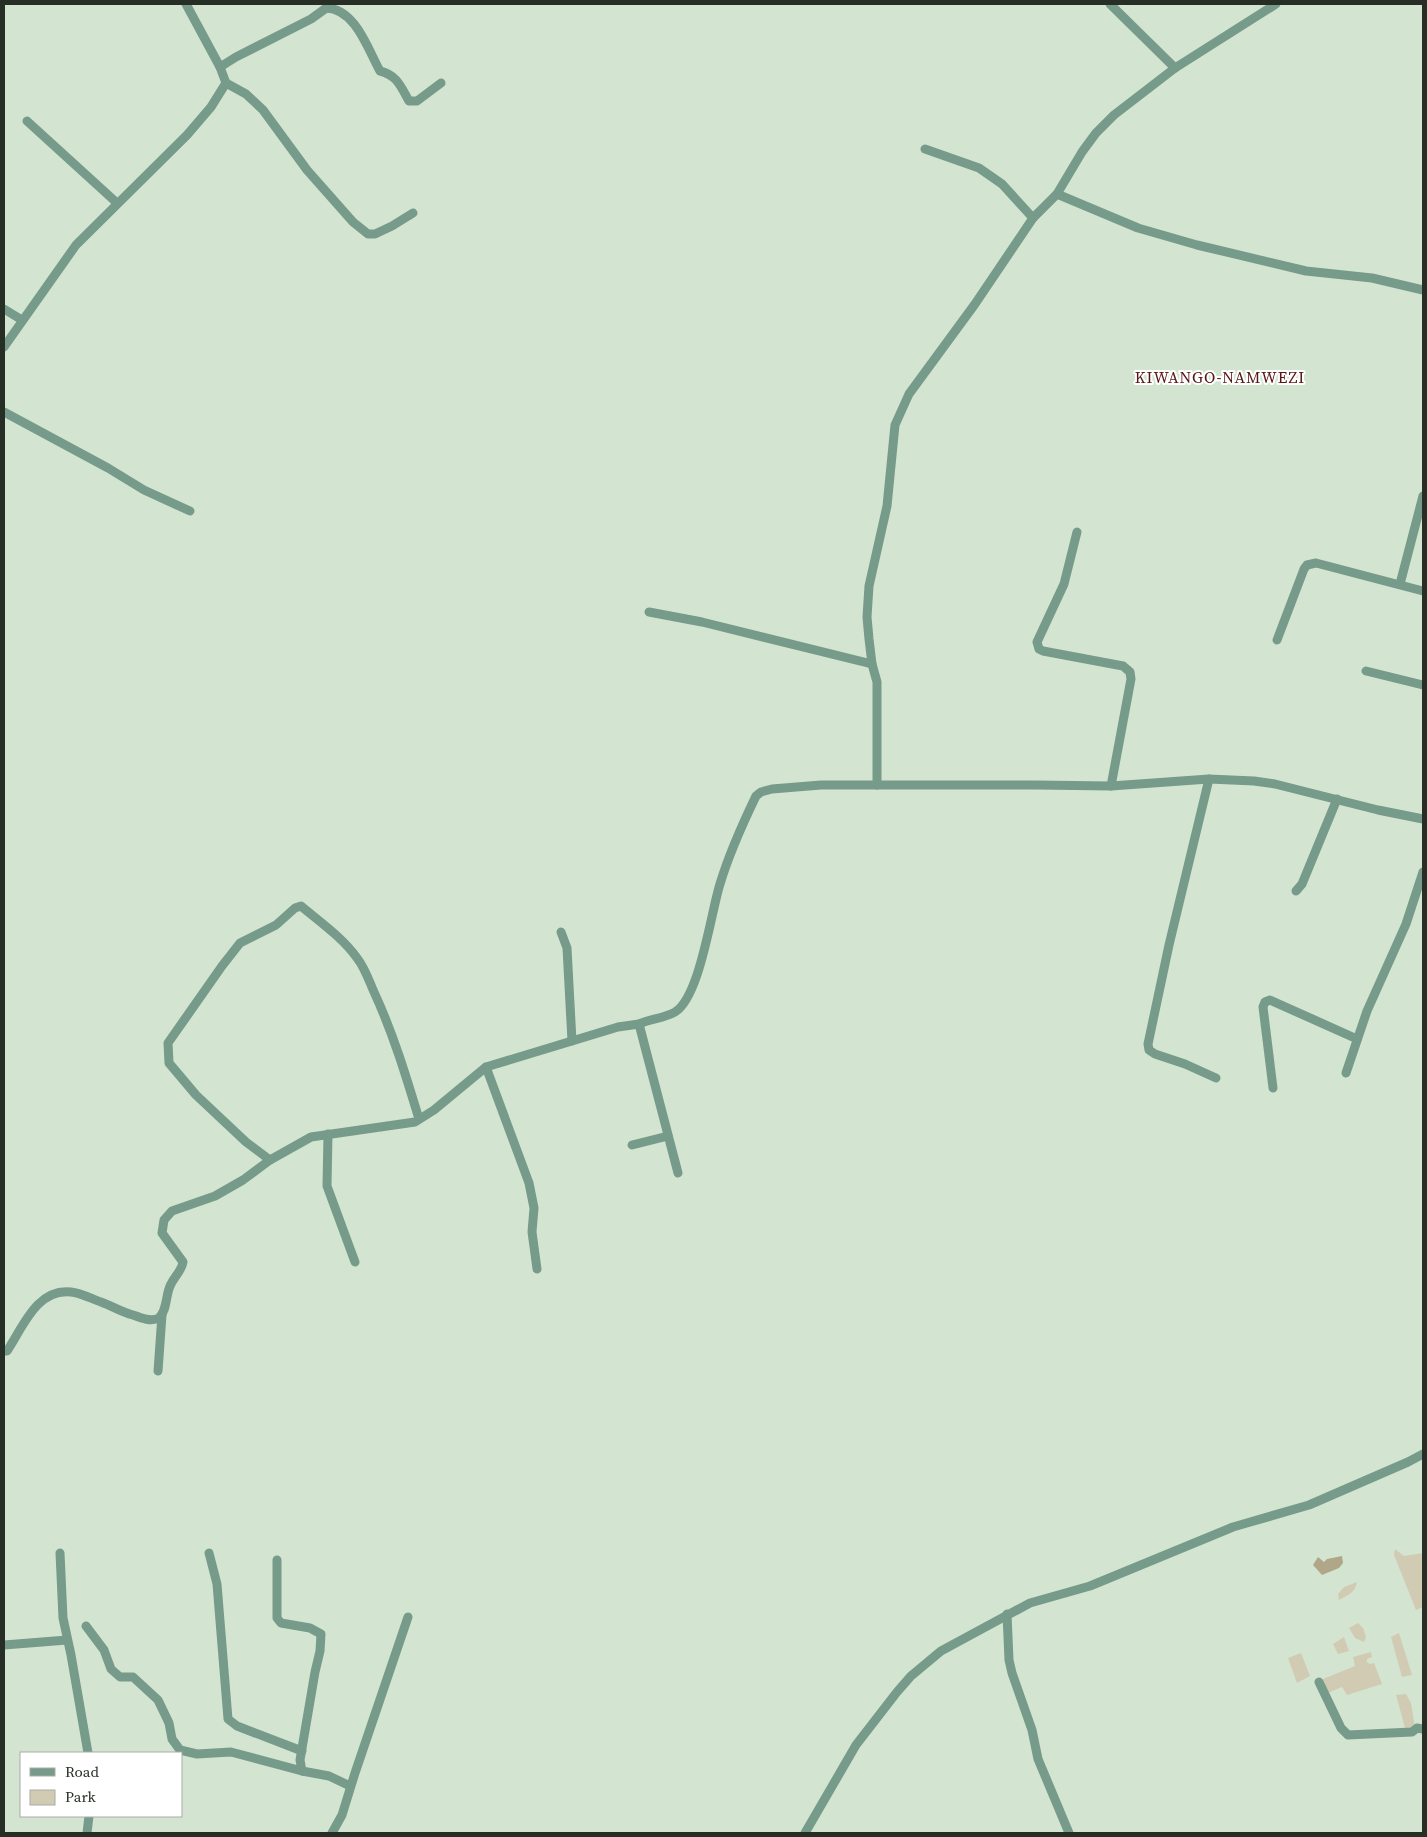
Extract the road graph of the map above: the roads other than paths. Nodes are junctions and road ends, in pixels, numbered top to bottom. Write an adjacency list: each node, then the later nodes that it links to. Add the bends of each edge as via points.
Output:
1 (186, 4): 5 (street)
2 (1110, 4): 6 (street)
3 (1276, 4): 6 (street)
4 (328, 6): 5 (street, via 311,19); 8 (street, via 359,30 380,71 398,81 409,101 417,102)
5 (220, 67): 7 (street)
6 (1175, 68): 11 (street, via 1096,133)
7 (226, 83): 12 (street, via 187,135); 13 (street, via 246,94 263,110 307,170 352,222 368,234 384,230)
8 (440, 83)
9 (27, 121): 12 (street)
10 (925, 148): 14 (street, via 979,168 1002,184)
11 (1057, 194): 14 (street); 15 (street, via 1138,228 1197,245 1306,271 1372,278)
12 (117, 203): 17 (street, via 76,245)
13 (413, 213)
14 (1033, 218): 27 (street, via 908,394 895,425 887,506 869,586 867,617)
15 (1423, 290)
16 (4, 309): 17 (street)
17 (22, 320): 18 (street)
18 (4, 347)
19 (4, 412): 21 (street, via 144,490)
20 (1423, 496): 23 (street)
21 (190, 511)
22 (1077, 532): 32 (street, via 1064,584 1037,642 1042,651 1122,666 1130,672)
23 (1400, 584): 24 (street); 26 (street, via 1311,563 1304,569)
24 (1423, 591)
25 (649, 612): 27 (street)
26 (1277, 640)
27 (872, 664): 31 (street, via 876,682)
28 (1366, 671): 29 (street)
29 (1423, 686)
30 (1209, 779): 32 (street); 33 (street, via 1275,784); 43 (street, via 1148,1044 1155,1054)
31 (877, 784): 32 (street); 38 (street, via 772,789 756,796 739,831 720,885 696,978 687,997 675,1012)
32 (1111, 786)
33 (1337, 799): 34 (street); 36 (street, via 1302,884)
34 (1423, 819)
35 (1423, 872): 39 (street, via 1406,924)
36 (1296, 891)
37 (561, 932): 40 (street, via 567,948)
38 (639, 1024): 40 (street); 47 (street)
39 (1357, 1040): 42 (street); 44 (street, via 1270,1000 1265,1002)
40 (572, 1041): 41 (street)
41 (486, 1067): 45 (street); 52 (street, via 529,1183 534,1208 532,1232)
42 (1346, 1073)
43 (1216, 1078)
44 (1273, 1088)
45 (419, 1119): 46 (street); 49 (street, via 404,1066 362,965 335,934 301,906 276,925 240,943 168,1042 169,1063 196,1095)
46 (328, 1134): 49 (street, via 311,1137); 51 (street, via 327,1186)
47 (668, 1136): 48 (street); 50 (street)
48 (632, 1145)
49 (270, 1160): 53 (street, via 215,1196 172,1211 166,1217 162,1233 183,1262 168,1292)
50 (678, 1173)
51 (356, 1262)
52 (537, 1269)
53 (162, 1315): 54 (street, via 150,1320 119,1312 72,1292 58,1293 47,1296 32,1311); 55 (street)
54 (4, 1352)
55 (158, 1370)
56 (1423, 1454): 60 (street, via 1309,1505 1233,1527 1090,1586 1030,1603)
57 (60, 1552): 63 (street)
58 (209, 1552): 67 (street, via 217,1584 228,1719 237,1726)
59 (277, 1560): 67 (street, via 277,1618 281,1623 310,1628 321,1634)
60 (1007, 1614): 74 (street, via 941,1651 911,1676 856,1745); 75 (street, via 1012,1673 1032,1730 1038,1759)
61 (408, 1617): 70 (street)
62 (86, 1626): 69 (street, via 104,1650 111,1668 120,1677 133,1677 158,1700 172,1739 180,1750 197,1754 231,1752)
63 (67, 1640): 64 (street); 68 (street)
64 (4, 1645)
65 (1319, 1682): 66 (street, via 1341,1728 1348,1735)
66 (1423, 1729)
67 (302, 1751): 69 (street)
68 (88, 1752)
69 (302, 1771): 70 (street, via 329,1776)
70 (350, 1786): 73 (street, via 342,1815)
71 (89, 1817): 72 (street)
72 (86, 1833)
73 (332, 1833)
74 (805, 1833)
75 (1069, 1833)

